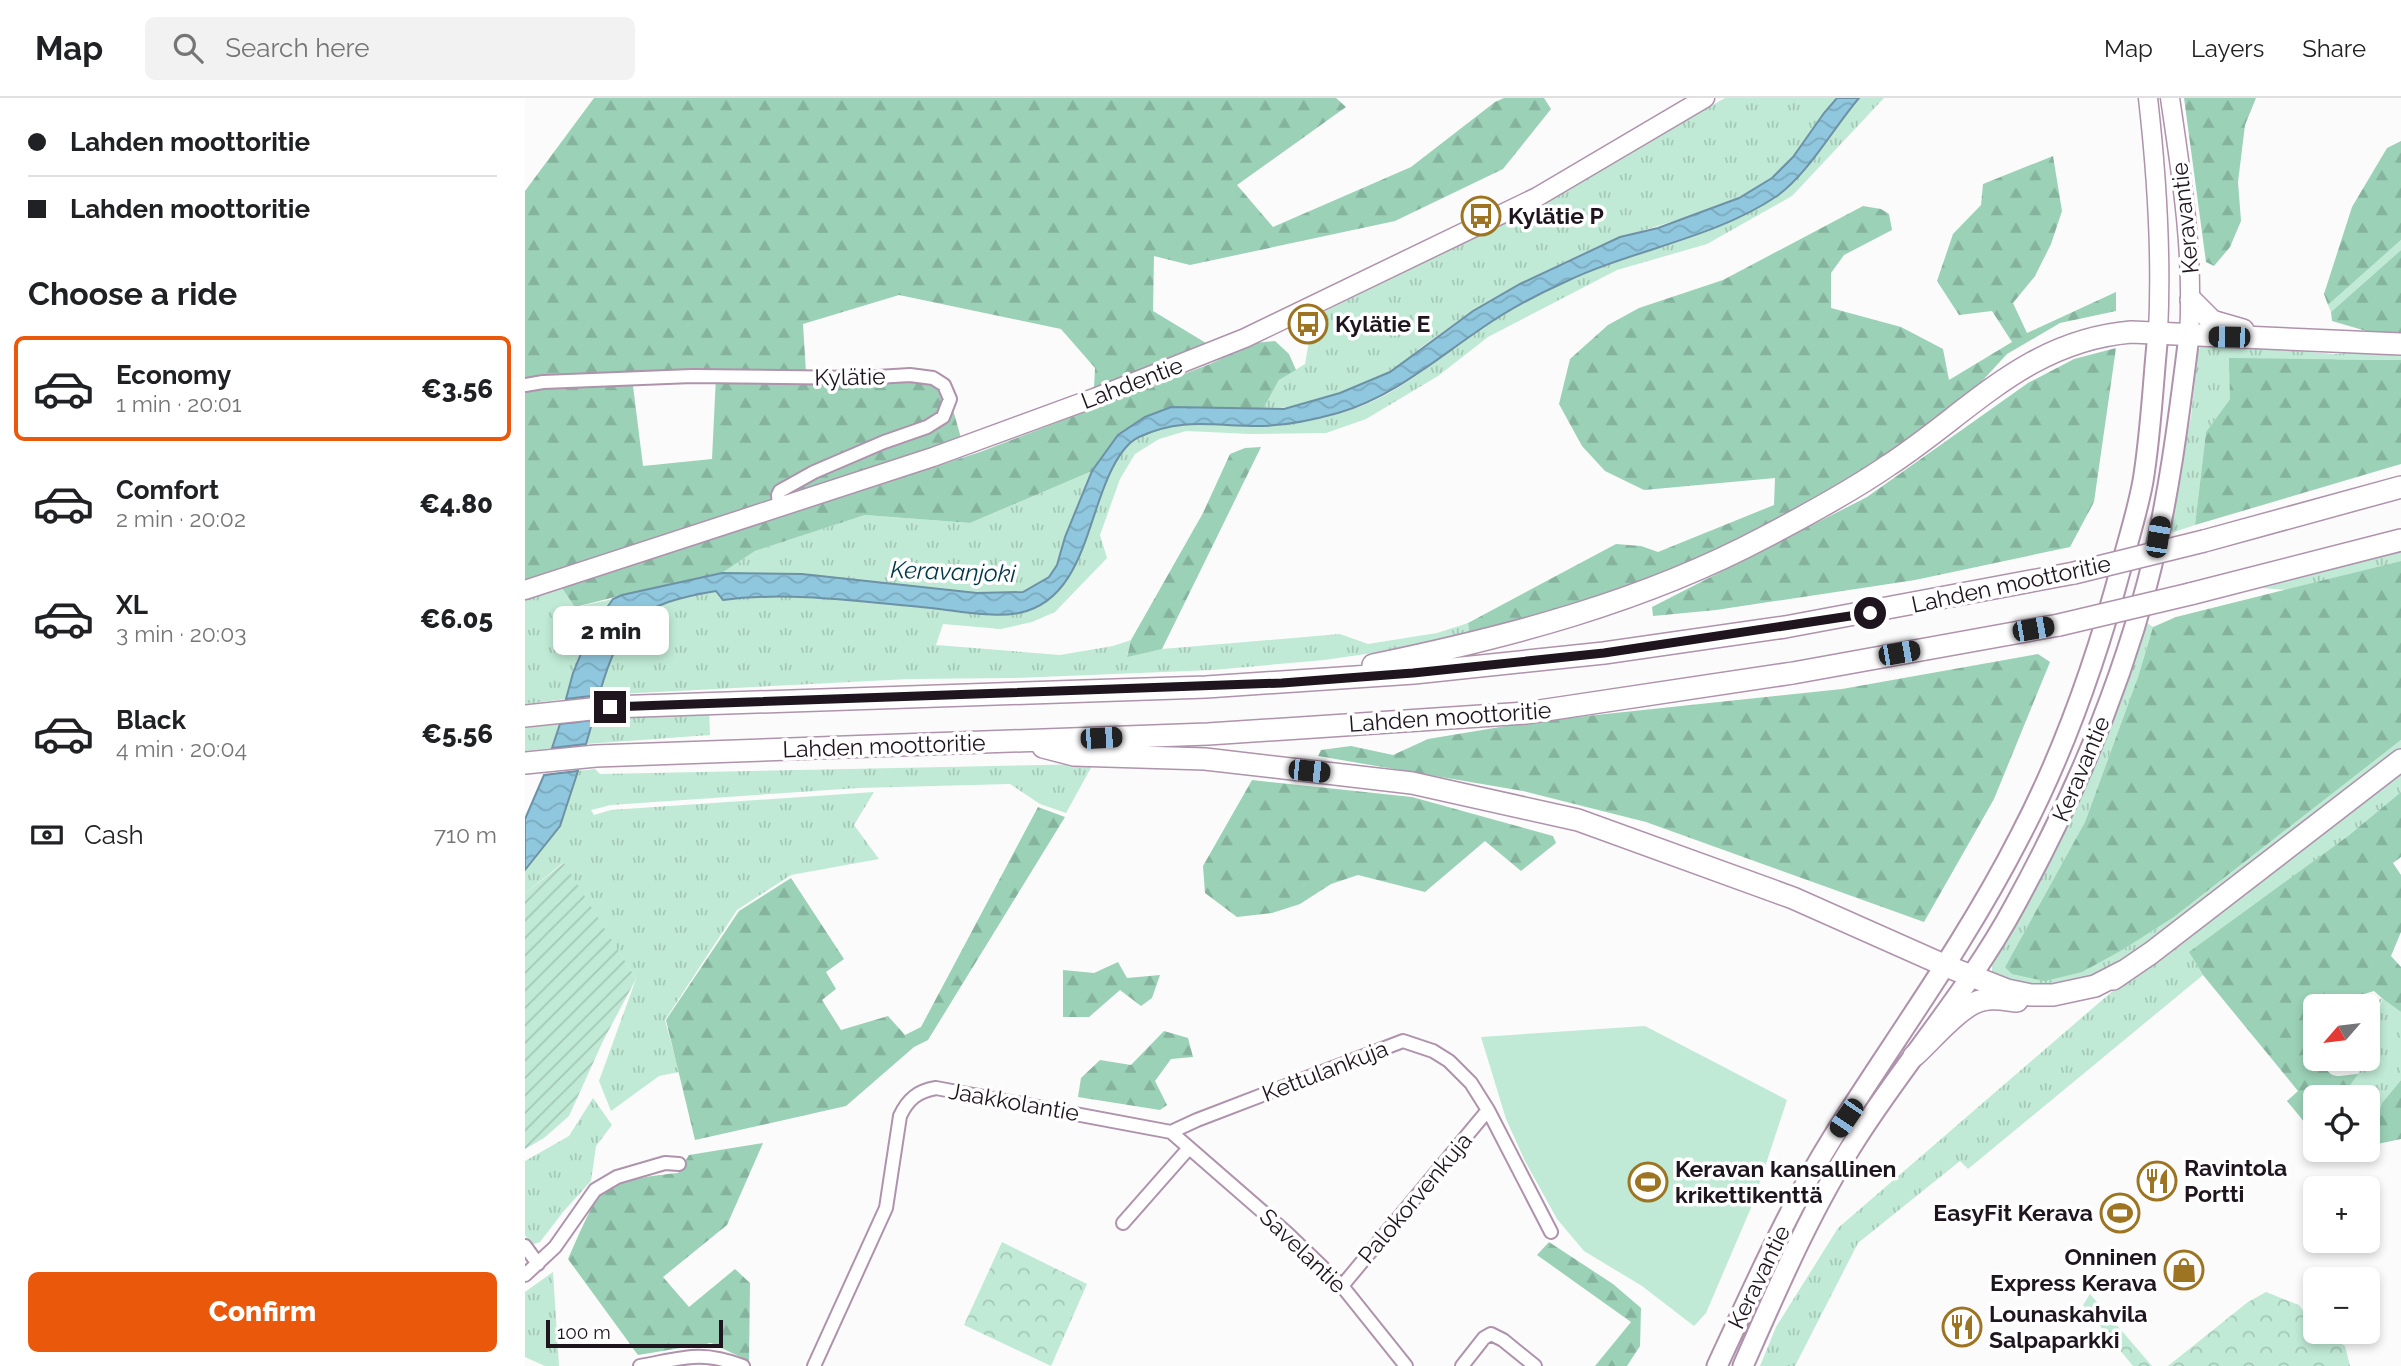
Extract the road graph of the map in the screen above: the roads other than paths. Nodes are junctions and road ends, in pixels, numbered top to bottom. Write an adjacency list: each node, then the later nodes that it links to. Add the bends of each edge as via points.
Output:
1 (1706, 98): 11 (main road, Lahdentie, via 1537,197 1245,338 933,457)
2 (2148, 98): 5 (main road, Keravantie, via 2159,221)
3 (2170, 98): 4 (main road, Keravantie, via 2188,219)
4 (2192, 300): 6 (main road, Keravantie); 7 (highway, via 2212,321)
5 (2158, 333): 6 (highway); 14 (highway, via 2109,334 2050,352 1888,467 1763,538 1675,580 1565,619 1494,638); 19 (main road, Keravantie, via 2143,480 2086,684 2021,835)
6 (2189, 336): 7 (highway); 21 (main road, Keravantie, via 2158,537 2120,674 2084,768 2053,832 2014,908)
7 (2272, 338): 8 (highway)
8 (2401, 344)
9 (525, 385): 11 (street, Kylätie, via 692,376 910,375 933,378 944,385 950,399 943,417 814,472 780,491)
10 (2401, 487): 14 (highway, Lahden moottoritie, bridge, via 2074,573 1858,615 1617,651)
11 (779, 506): 13 (main road, Lahdentie)
12 (2401, 540): 16 (highway, Lahden moottoritie, bridge, via 2059,625 1793,673 1526,713)
13 (525, 590)
14 (1282, 683): 15 (highway, Lahden moottoritie, via 610,707)
15 (525, 716)
16 (1021, 741): 18 (highway, Lahden moottoritie); 19 (highway, via 1074,755 1205,760 1412,782 1578,820 1793,898)
17 (2401, 760): 20 (highway)
18 (531, 762)
19 (1946, 966): 21 (highway); 39 (main road, Keravantie, via 1832,1138 1788,1217)
20 (2125, 971): 21 (highway, via 2095,986 2053,995 2007,990); 22 (highway, via 2094,992 2060,1002 1982,1000 1962,1010)
21 (1971, 976): 22 (main road, Keravantie)
22 (1914, 1056): 40 (main road, Keravantie, via 1849,1151)
23 (1488, 1110): 24 (street, Kettulankuja, via 1471,1083 1449,1062 1403,1041); 28 (street, Kettulankuja); 32 (street, Palokorvenkuja)
24 (1171, 1132): 25 (street); 35 (street, Jaakkolantie, via 936,1088 923,1090 905,1105 900,1116 885,1208)
25 (1189, 1148): 27 (street); 32 (street, Savelantie)
26 (679, 1164): 30 (street, via 665,1163 617,1177 596,1190)
27 (1123, 1223)
28 (1551, 1232)
29 (525, 1246): 30 (street)
30 (538, 1264): 31 (street)
31 (525, 1275)
32 (1342, 1286): 36 (street, Savelantie)
33 (641, 1366): 34 (street, via 699,1355)
34 (743, 1366)
35 (814, 1366)
36 (1406, 1366)
37 (1462, 1366): 38 (street, via 1491,1334)
38 (1535, 1366)
39 (1717, 1366)
40 (1743, 1366)

